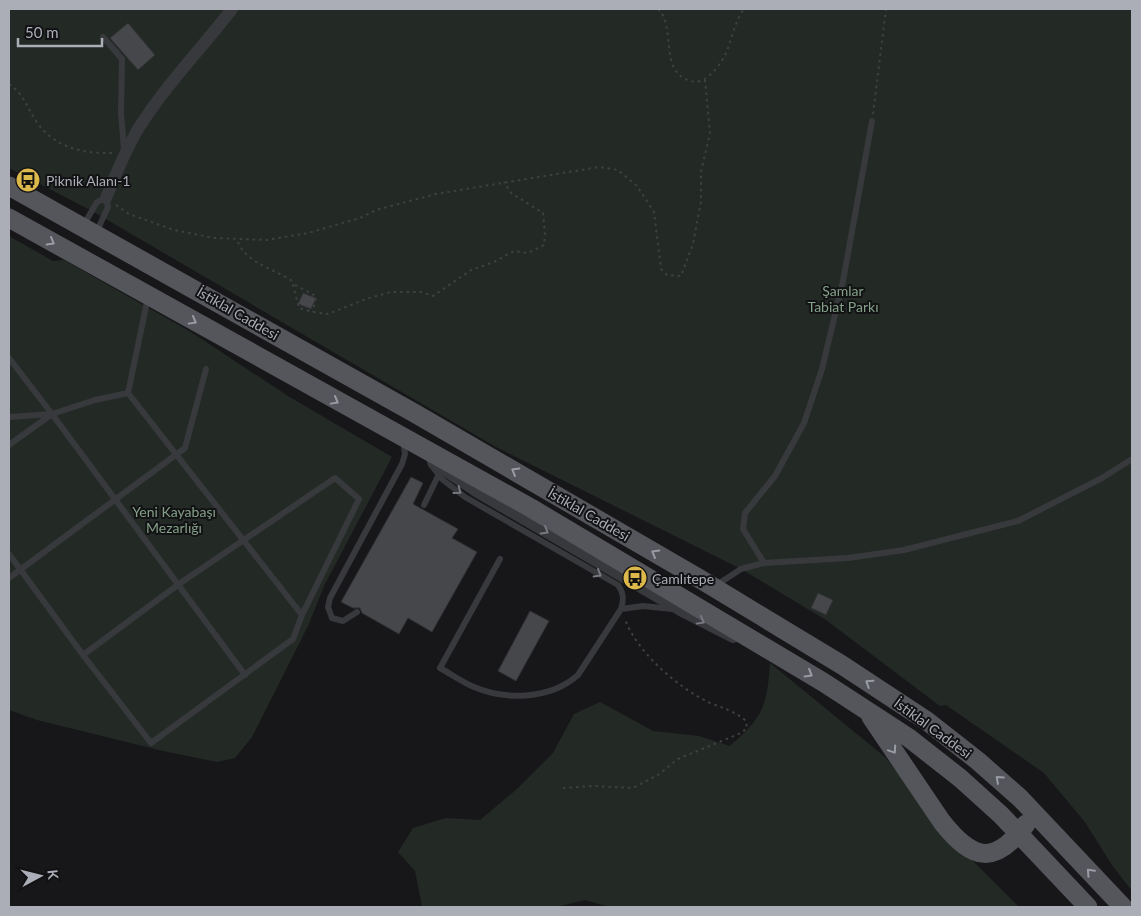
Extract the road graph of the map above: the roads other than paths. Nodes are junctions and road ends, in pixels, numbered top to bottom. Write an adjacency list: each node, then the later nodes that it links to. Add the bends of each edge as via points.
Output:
1 (232, 9): 4 (street, via 157,101)
2 (103, 37): 4 (lane, via 122,59 121,113)
3 (872, 121): 26 (lane, via 843,280 822,369 804,423 775,476 745,513 743,529)
4 (125, 153): 6 (street)
5 (9, 186): 8 (main road, İstiklal Caddesi)
6 (106, 198): 8 (lane, via 97,202); 8 (lane, via 108,207)
7 (9, 218): 9 (main road, İstiklal Caddesi, one-way to 9)
8 (89, 230): 30 (main road, İstiklal Caddesi, one-way to 8)
9 (148, 296): 12 (lane); 15 (main road, İstiklal Caddesi, one-way to 15)
10 (9, 358): 13 (lane)
11 (206, 369): 17 (lane, via 185,448)
12 (128, 393): 13 (lane); 17 (lane)
13 (52, 414): 14 (lane); 16 (lane); 21 (lane)
14 (9, 416)
15 (402, 437): 18 (street); 32 (lane, via 405,454 402,464 330,598 328,606 332,618 343,621); 36 (main road, İstiklal Caddesi, via 531,508)
16 (9, 445)
17 (176, 454): 21 (lane); 23 (lane)
18 (424, 456): 20 (lane); 33 (street, one-way to 33, via 476,491)
19 (1132, 459): 26 (lane, via 1018,522 904,550 848,558)
20 (438, 476): 22 (lane); 31 (lane, one-way to 31, via 465,497 618,585 624,597)
21 (115, 500): 27 (lane); 29 (lane)
22 (424, 505)
23 (243, 540): 29 (lane); 34 (lane); 34 (lane, via 335,478 359,499)
24 (9, 554): 27 (lane)
25 (500, 559): 31 (lane, via 440,668 474,688 524,696 541,694 571,682)
26 (764, 563): 30 (lane, via 741,569)
27 (20, 570): 28 (lane); 35 (lane)
28 (9, 578)
29 (179, 584): 35 (lane); 37 (lane)
30 (714, 587): 39 (main road, İstiklal Caddesi, one-way to 30, via 978,761 927,721)
31 (621, 609): 33 (lane, via 654,606)
32 (357, 612)
33 (684, 612): 36 (street, one-way to 36, via 718,631)
34 (302, 615): 37 (lane, via 294,639)
35 (83, 655): 37 (lane, via 151,742)
36 (788, 661): 38 (main road, İstiklal Caddesi, one-way to 38)
37 (245, 675)
38 (865, 710): 40 (main road, İstiklal Caddesi, via 909,738 960,778); 40 (main road, one-way to 40, via 954,838 969,850 983,854 1010,845)
39 (1034, 813): 40 (main road); 42 (main road, İstiklal Caddesi, one-way to 39)
40 (1019, 834): 41 (main road, İstiklal Caddesi)
41 (1088, 907)
42 (1123, 907)

